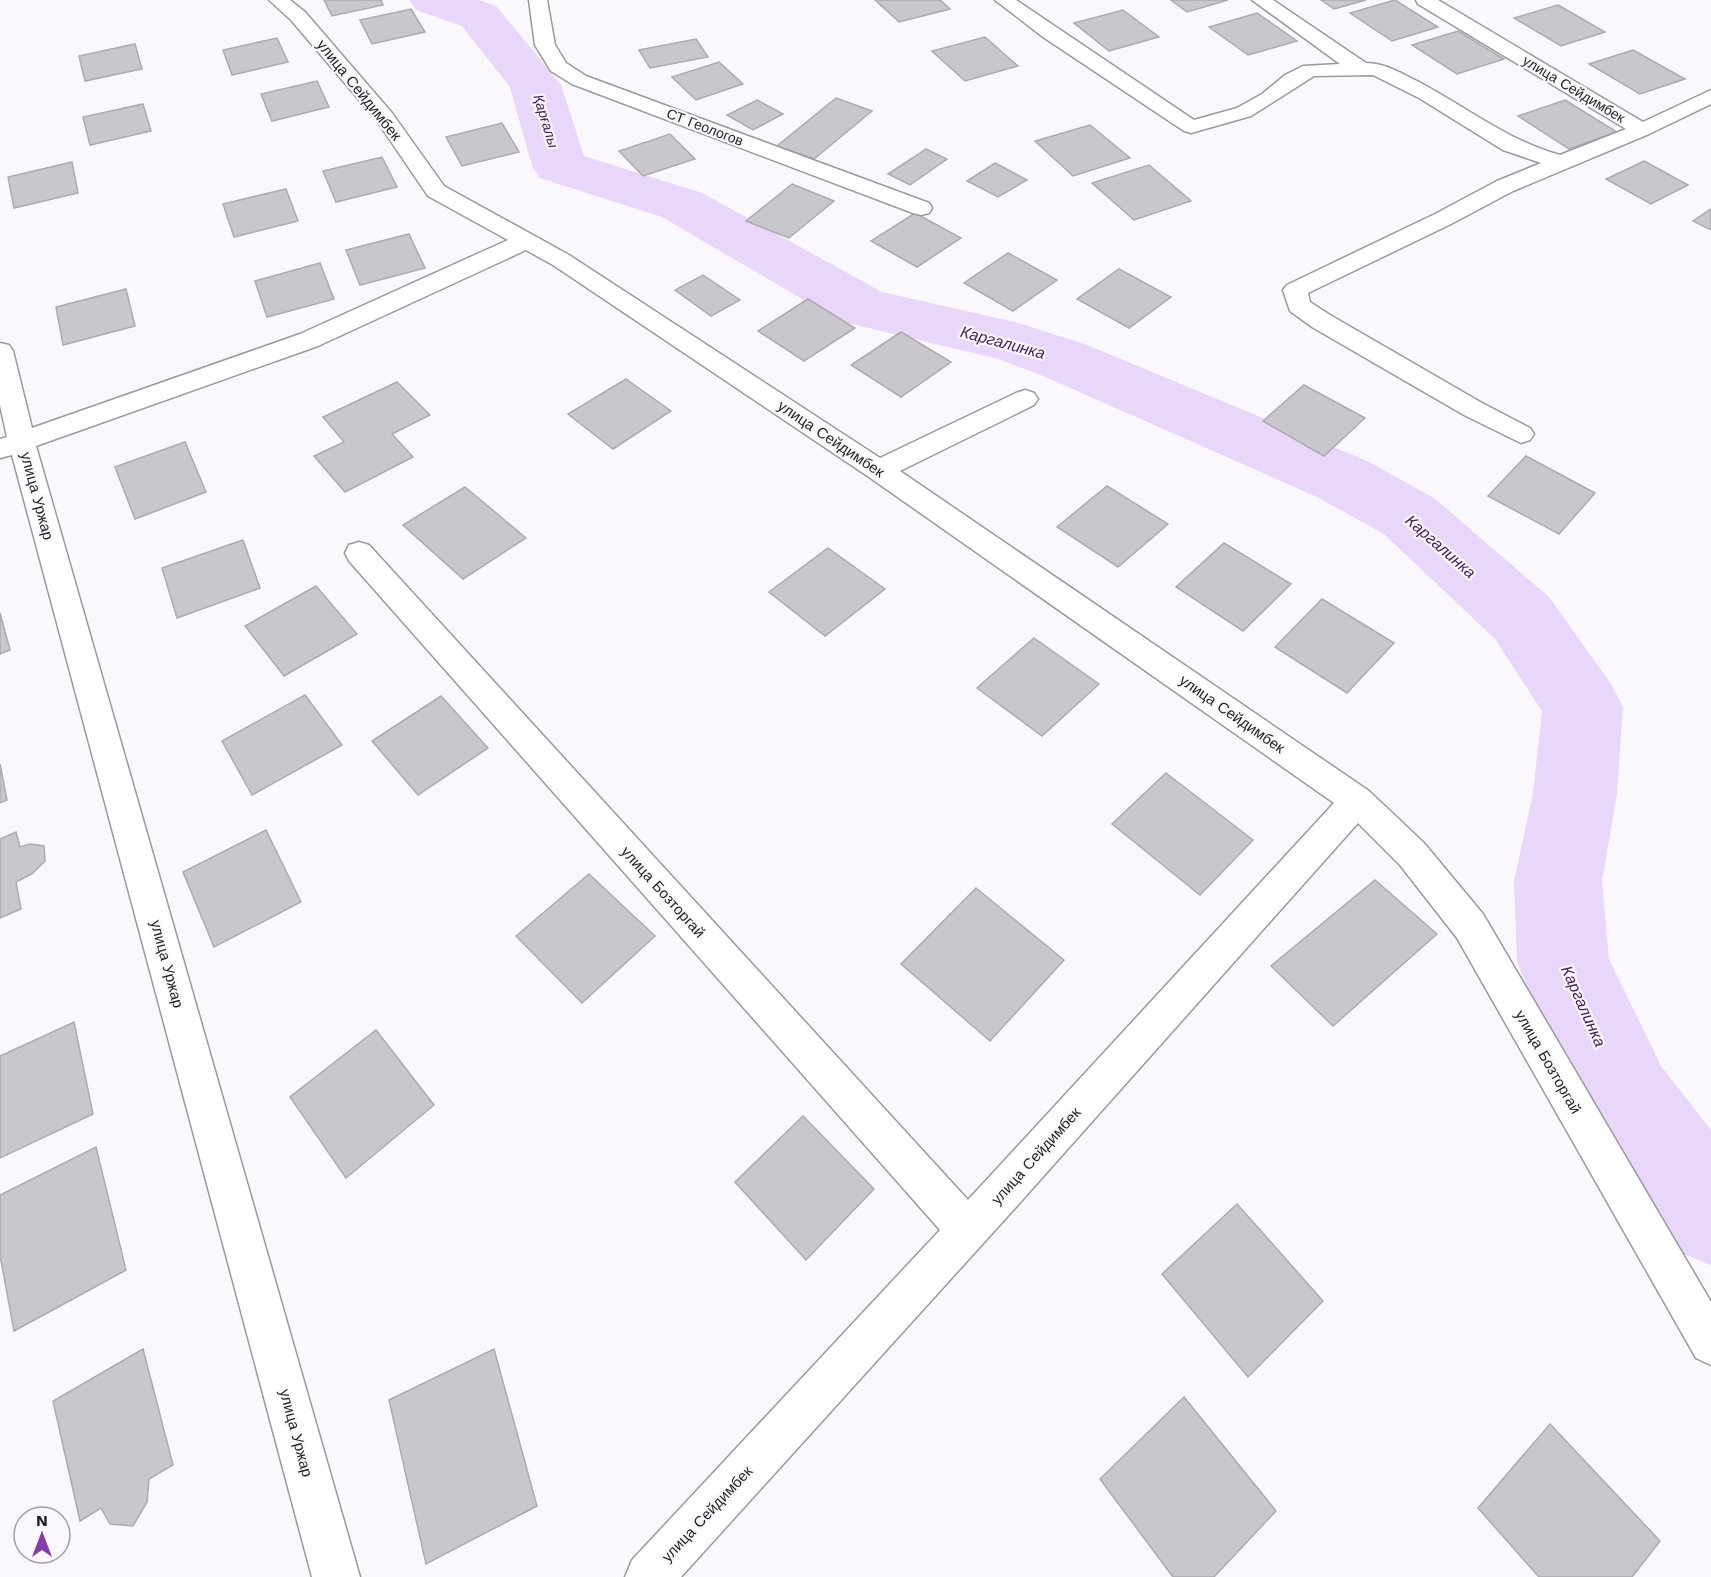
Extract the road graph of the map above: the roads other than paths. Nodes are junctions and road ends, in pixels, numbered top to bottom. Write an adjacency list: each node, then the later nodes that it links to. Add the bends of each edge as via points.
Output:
1 (278, 0): 13 (street, улица Сейдимбек, via 298,16 385,117 436,191)
2 (538, 0): 12 (street, СТ Геологов, via 546,45 558,67 579,80)
3 (1004, 0): 6 (street, via 1057,40 1191,127 1244,112 1310,70)
4 (1261, 0): 6 (street)
5 (1425, 0): 10 (street, улица Сейдимбек)
6 (1361, 69): 11 (street, via 1377,69 1395,76 1511,145)
7 (1711, 96): 8 (street)
8 (1680, 110): 9 (street); 10 (street)
9 (1701, 119)
10 (1642, 130): 11 (street, улица Сейдимбек)
11 (1562, 162): 16 (street, улица Сейдимбек, via 1295,290 1299,306 1321,321)
12 (921, 208)
13 (526, 241): 17 (street, via 309,340); 18 (street, улица Сейдимбек, via 561,260)
14 (0, 351): 17 (street, улица Уржар)
15 (1025, 399): 18 (street)
16 (1521, 434)
17 (11, 445): 23 (street, улица Уржар)
18 (879, 470): 20 (street, улица Сейдимбек)
19 (359, 553): 21 (street, улица Бозторгай)
20 (1356, 801): 21 (street, улица Сейдимбек); 22 (street, улица Бозторгай, via 1412,854 1470,926)
21 (968, 1230): 24 (street, улица Сейдимбек)
22 (1711, 1343)
23 (336, 1577)
24 (649, 1577)

